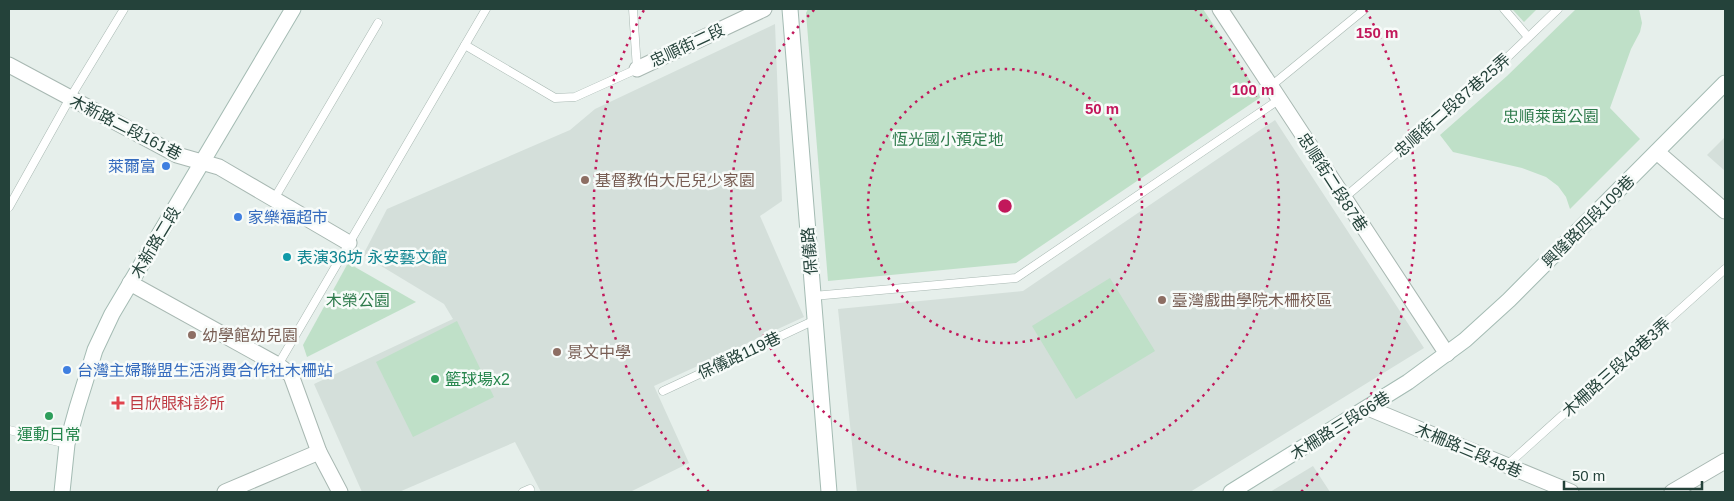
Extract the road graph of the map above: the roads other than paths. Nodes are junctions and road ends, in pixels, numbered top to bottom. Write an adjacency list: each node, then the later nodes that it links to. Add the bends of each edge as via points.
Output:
1 (124, 9): 18 (lane)
2 (292, 9): 21 (street, 木新路二段)
3 (486, 9): 13 (lane)
4 (633, 9): 15 (lane)
5 (764, 9): 15 (street, 忠順街二段)
6 (790, 9): 29 (street, 保儀路)
7 (1220, 9): 17 (street, 忠順街二段87巷)
8 (1365, 9): 17 (lane)
9 (1504, 9): 12 (lane)
10 (1558, 9): 12 (lane, 忠順街二段87巷25弄)
11 (378, 23): 23 (lane)
12 (1528, 38): 22 (lane, 忠順街二段87巷25弄)
13 (465, 45): 15 (lane, via 556,98 575,97); 26 (lane)
14 (9, 65): 18 (street, 木新路二段161巷)
15 (637, 69)
16 (1725, 83): 20 (street, 興隆路四段109巷)
17 (1271, 86): 19 (street, 忠順街二段87巷)
18 (70, 98): 21 (street, 木新路二段161巷, via 177,155); 24 (lane)
19 (1280, 99): 22 (street, 忠順街二段87巷); 29 (lane, via 1016,278)
20 (1657, 152): 25 (street); 31 (street, 興隆路四段109巷, via 1509,300)
21 (201, 163): 23 (street, 木新路二段161巷, via 219,167); 28 (street, 木新路二段)
22 (1344, 198): 31 (street, 忠順街二段87巷)
23 (274, 199): 26 (street, 木新路二段161巷)
24 (9, 207)
25 (1725, 211)
26 (349, 242): 32 (lane)
27 (1725, 269): 39 (lane, 木柵路三段48巷3弄)
28 (130, 283): 32 (street); 36 (street, 木新路二段, via 95,350)
29 (813, 296): 30 (street, 保儀路)
30 (815, 320): 33 (lane, 保儀路119巷); 43 (street, 保儀路)
31 (1447, 354): 34 (street, 木柵路三段66巷)
32 (278, 365): 37 (street, via 291,375)
33 (663, 391)
34 (1368, 408): 39 (street, 木柵路三段48巷); 44 (street, 木柵路三段66巷)
35 (9, 430): 36 (lane)
36 (67, 444): 40 (street, 木新路二段)
37 (319, 452): 41 (street); 42 (street)
38 (1725, 460): 46 (street)
39 (1506, 466): 45 (street, 木柵路三段48巷)
40 (62, 492)
41 (225, 492)
42 (340, 492)
43 (829, 492)
44 (1231, 492)
45 (1571, 492)
46 (1672, 492)

